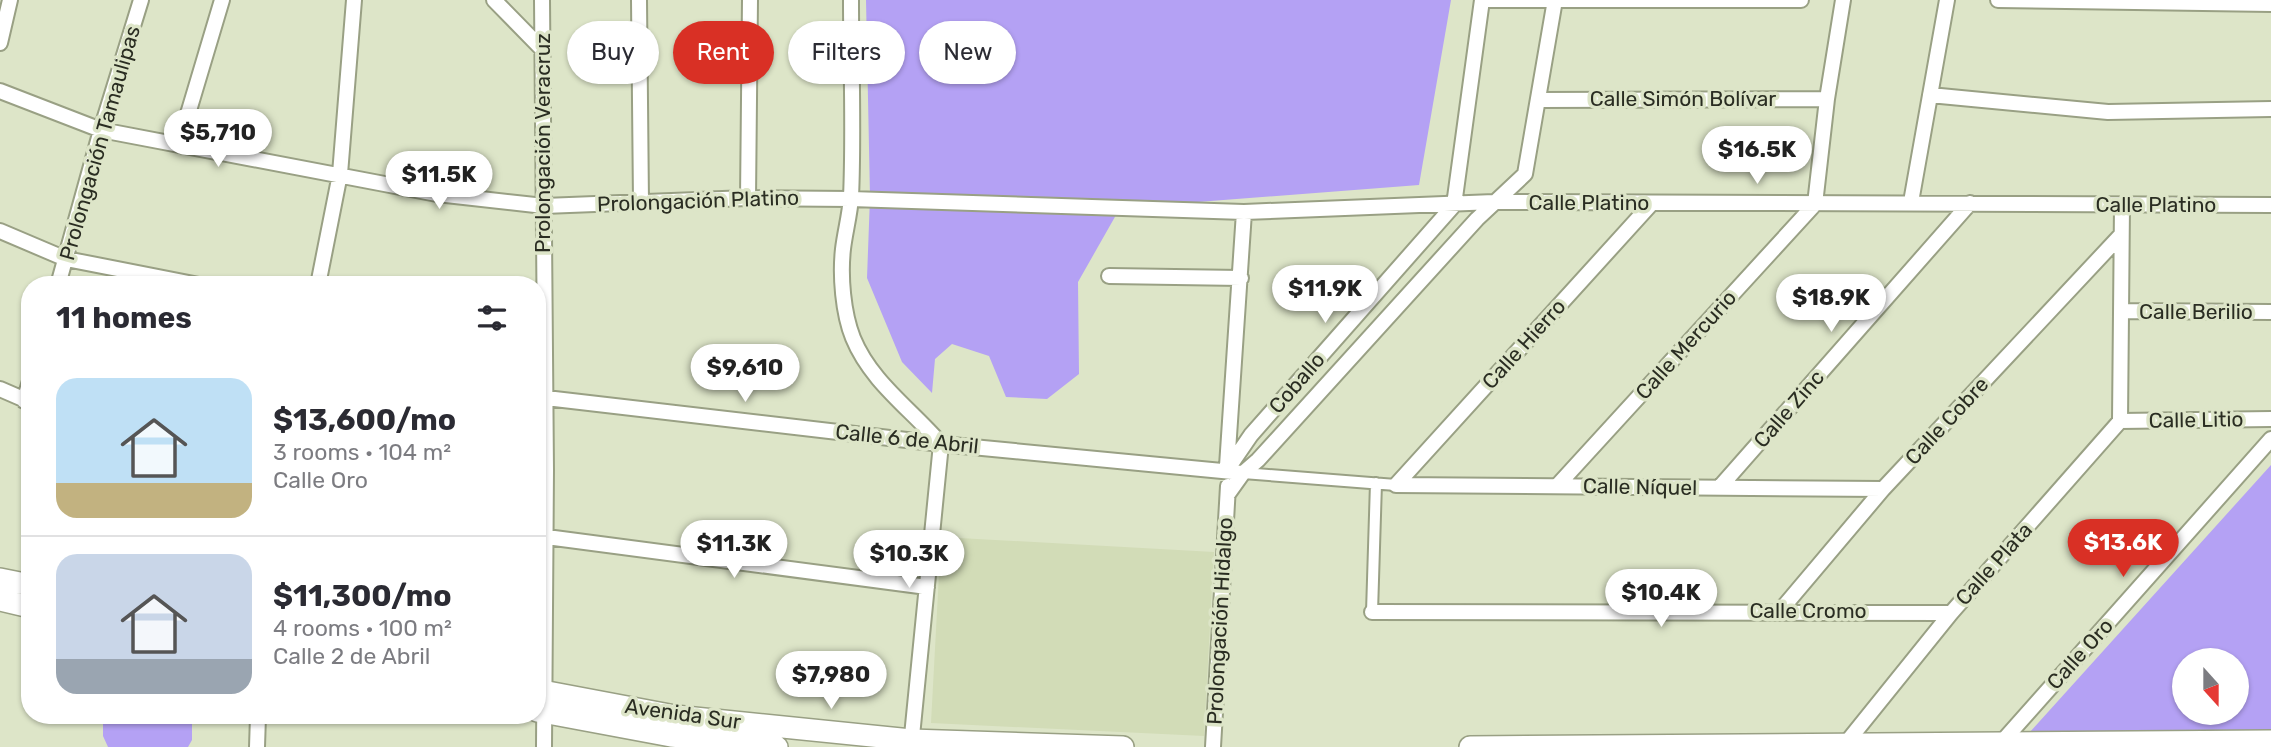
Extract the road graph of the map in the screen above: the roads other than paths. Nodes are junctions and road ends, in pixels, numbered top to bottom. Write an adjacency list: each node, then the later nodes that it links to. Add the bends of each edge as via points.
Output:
1 (10, 0): 18 (street)
2 (141, 0): 25 (street, Prolongación Tamaulipas)
3 (222, 0): 26 (street)
4 (354, 0): 27 (street)
5 (494, 0): 19 (street)
6 (542, 0): 19 (street, Prolongación Veracruz)
7 (639, 0): 31 (street)
8 (750, 0): 28 (street)
9 (851, 0): 29 (street)
10 (1482, 0): 15 (street); 36 (street)
11 (1801, 0): 15 (street)
12 (1843, 0): 22 (street)
13 (1947, 0): 21 (street)
14 (1998, 0): 16 (street)
15 (1555, 1): 23 (street, Coballo)
16 (2103, 1): 17 (street)
17 (2271, 4)
18 (0, 43)
19 (543, 50): 38 (street, Prolongación Veracruz)
20 (0, 91): 25 (street, Prolongación Platino)
21 (1930, 95): 24 (street, via 2108,112); 30 (street)
22 (1827, 99): 23 (street, Calle Simón Bolívar); 35 (street)
23 (1539, 100): 32 (street, Coballo, via 1525,174)
24 (2271, 109)
25 (101, 131): 26 (street, Prolongación Platino); 43 (street, Prolongación Tamaulipas)
26 (178, 144): 27 (street, Prolongación Platino)
27 (340, 174): 38 (street, Prolongación Platino, via 437,194); 46 (street)
28 (748, 198): 29 (street, Prolongación Platino); 31 (street, Prolongación Platino)
29 (851, 199): 40 (street, Prolongación Platino); 60 (street, via 842,252 844,298 853,338 889,393)
30 (1911, 201): 34 (street, Calle Platino); 35 (street, Calle Platino)
31 (641, 202): 38 (street, Prolongación Platino)
32 (1494, 202): 33 (street, Calle Platino); 36 (street, Calle Platino); 62 (street, Coballo)
33 (1652, 203): 35 (street, Calle Platino); 64 (street, Calle Hierro)
34 (1970, 203): 39 (street, Calle Platino); 66 (street, Calle Zinc)
35 (1815, 204): 65 (street, Calle Mercurio)
36 (1454, 205): 40 (street, Calle Platino); 58 (street, Coballo)
37 (2271, 205): 39 (street, Calle Platino)
38 (544, 206): 47 (street, Prolongación Veracruz)
39 (2122, 206): 42 (street)
40 (1244, 212): 49 (street, Prolongación Hidalgo)
41 (0, 231): 43 (street)
42 (2120, 236): 50 (street); 67 (street, Calle Cobre)
43 (65, 259): 44 (street, Prolongación Tamaulipas); 45 (street)
44 (60, 276)
45 (153, 276)
46 (320, 276)
47 (545, 276)
48 (1109, 276): 49 (street)
49 (1241, 278): 57 (street, Prolongación Hidalgo)
50 (2122, 311): 51 (street, Calle Berilio); 56 (street)
51 (2271, 312)
52 (0, 389): 53 (street)
53 (21, 398)
54 (546, 398): 60 (street, Calle 6 de Abril)
55 (2271, 419): 56 (street, Calle Litio)
56 (2120, 421): 77 (street, Calle Plata)
57 (1231, 424): 58 (street); 61 (street, Prolongación Hidalgo)
58 (1251, 436): 61 (street, Coballo)
59 (2271, 439): 83 (street, Calle Oro)
60 (941, 444): 61 (street, Calle 6 de Abril); 72 (street)
61 (1227, 470): 62 (street, Calle 6 de Abril); 68 (street, Prolongación Hidalgo)
62 (1243, 473): 63 (street); 68 (street, Prolongación Hidalgo)
63 (1377, 483): 64 (street); 76 (street)
64 (1396, 485): 65 (street, Calle Níquel)
65 (1557, 486): 66 (street, Calle Níquel)
66 (1719, 488): 67 (street, Calle Níquel)
67 (1883, 489): 75 (street, Calle Cobre)
68 (1228, 494): 91 (street, Prolongación Hidalgo)
69 (546, 537): 72 (street)
70 (0, 579): 71 (main road)
71 (21, 583)
72 (926, 587): 84 (street)
73 (0, 600): 74 (main road)
74 (21, 605)
75 (1780, 611): 76 (street, Calle Cromo); 77 (street, Calle Cromo)
76 (1372, 612)
77 (1951, 612): 86 (street, Calle Plata)
78 (546, 703): 84 (main road, Avenida Sur)
79 (546, 703): 89 (main road, Avenida Sur, via 671,736)
80 (258, 724): 87 (street)
81 (542, 724): 88 (street, Prolongación Veracruz)
82 (2271, 741): 85 (main road)
83 (2001, 743): 85 (main road); 86 (main road)
84 (911, 744): 90 (main road, Avenida Sur)
85 (2144, 744)
86 (1843, 746): 93 (main road)
87 (257, 747)
88 (544, 747)
89 (777, 747)
90 (1123, 747)
91 (1213, 747)
92 (1470, 747): 93 (main road)
93 (1552, 747)

